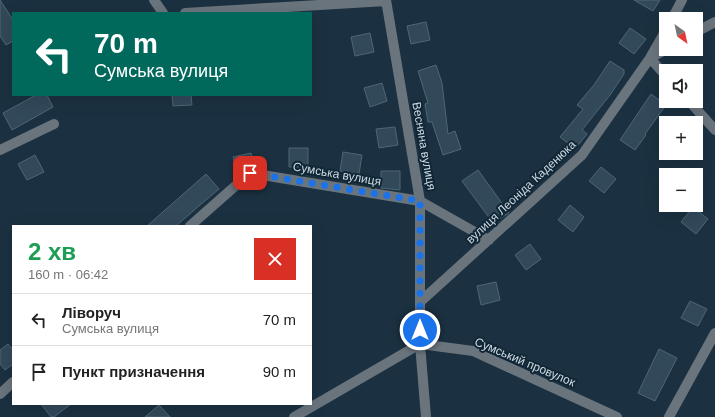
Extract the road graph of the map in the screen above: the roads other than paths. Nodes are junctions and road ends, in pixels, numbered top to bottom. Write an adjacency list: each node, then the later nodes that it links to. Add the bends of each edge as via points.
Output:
1 (154, 0): 4 (street)
2 (386, 0): 5 (street); 17 (street, Весняна вулиця)
3 (682, 0): 6 (street)
4 (162, 12)
5 (200, 12)
6 (676, 12)
7 (715, 22): 8 (street)
8 (703, 28)
9 (659, 42): 11 (street, вулиця Леоніда Каденюка)
10 (659, 53): 11 (street)
11 (650, 58): 12 (street); 19 (street, вулиця Леоніда Каденюка, via 582,155)
12 (659, 68)
13 (695, 108): 15 (street)
14 (54, 124): 16 (street)
15 (715, 130)
16 (0, 150)
17 (420, 201): 18 (street, Сумська вулиця, via 250,173); 19 (street, Сумська вулиця); 20 (street, Весняна вулиця)
18 (191, 225)
19 (489, 240): 20 (street, вулиця Леоніда Каденюка)
20 (420, 302): 22 (street, Весняна вулиця)
21 (715, 333): 28 (street)
22 (420, 344): 25 (street); 26 (street, Весняна вулиця); 27 (street, Сумський провулок, via 473,351)
23 (12, 383): 24 (street)
24 (0, 394)
25 (294, 417)
26 (426, 417)
27 (618, 417)
28 (669, 417)

